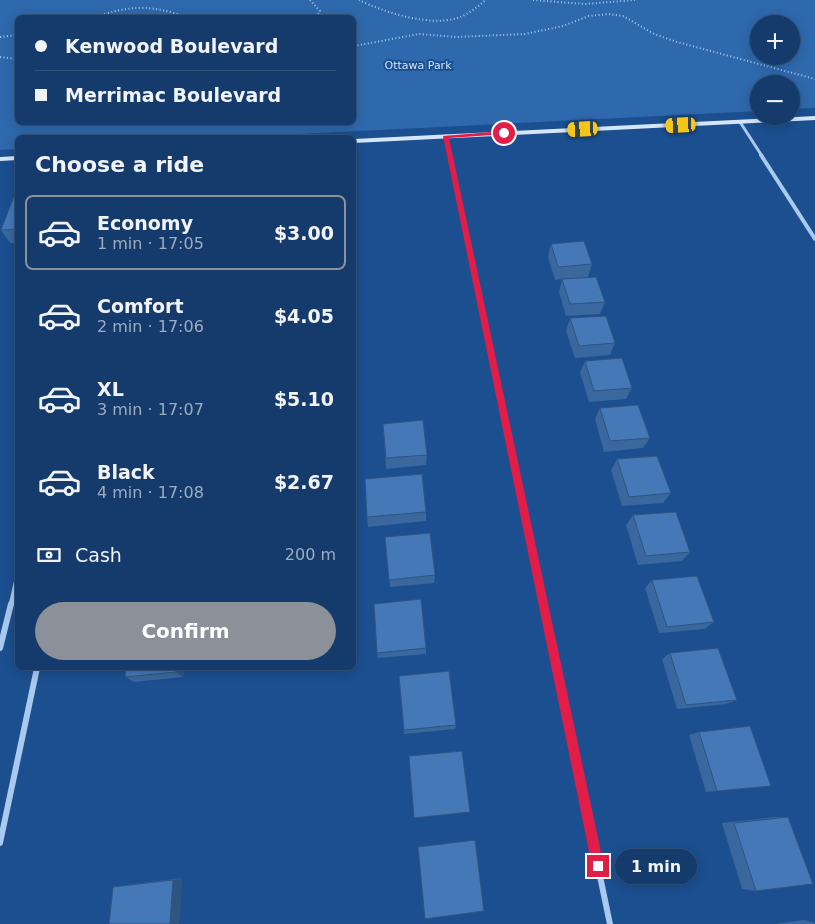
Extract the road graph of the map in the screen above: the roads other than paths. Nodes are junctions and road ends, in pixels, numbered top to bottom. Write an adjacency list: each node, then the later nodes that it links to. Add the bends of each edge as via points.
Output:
1 (815, 118): 2 (street)
2 (740, 122): 3 (street); 7 (street)
3 (446, 136): 4 (street); 12 (street)
4 (356, 141)
5 (15, 158): 6 (street)
6 (0, 159)
7 (815, 239)
8 (15, 588): 9 (street)
9 (0, 648)
10 (37, 670): 11 (street)
11 (0, 844)
12 (610, 924)

